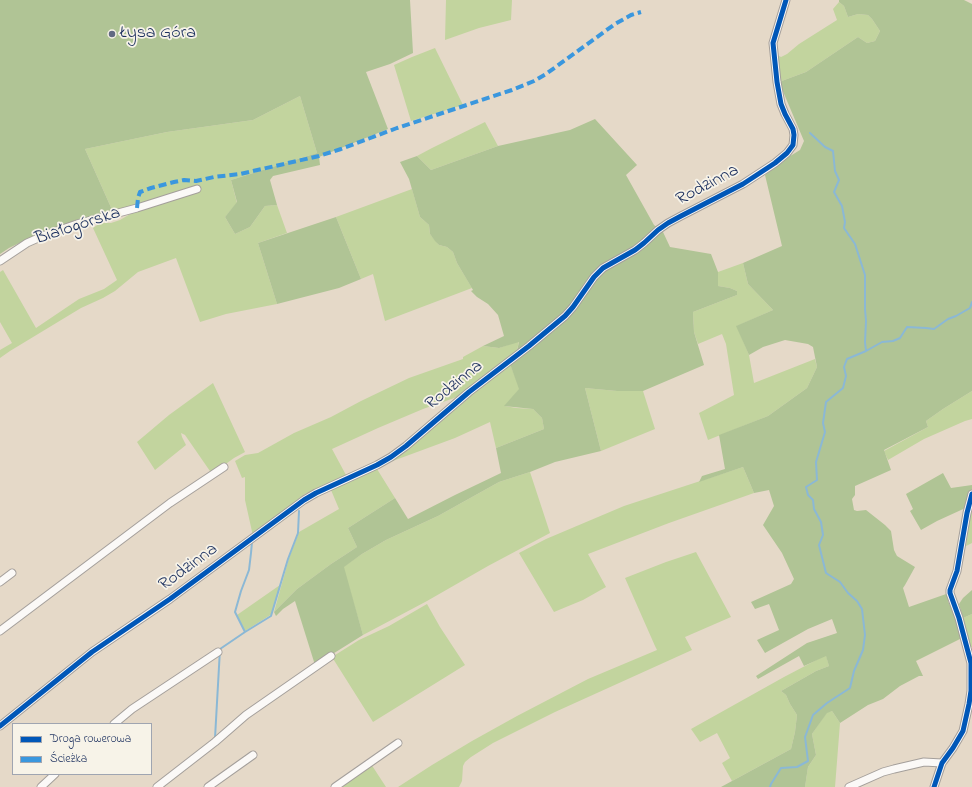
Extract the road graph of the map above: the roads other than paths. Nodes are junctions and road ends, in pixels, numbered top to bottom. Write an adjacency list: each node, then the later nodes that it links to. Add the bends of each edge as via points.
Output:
1 (786, 0): 12 (street, Rodzinna, via 773,43 780,97 794,135 793,145 787,153 744,184 668,223 635,250 603,268 565,316 466,394 406,446 377,465 304,500 170,599 92,652)
2 (197, 189): 3 (street, Białogórska, via 45,235 27,243)
3 (0, 261)
4 (224, 467): 8 (street, via 170,503)
5 (972, 494): 15 (street, via 957,571 950,590 971,663 971,691 963,731)
6 (12, 573): 7 (street)
7 (0, 582)
8 (0, 631)
9 (218, 652): 11 (street)
10 (331, 656): 18 (street, via 246,715)
11 (115, 723)
12 (0, 726)
13 (398, 743): 20 (street)
14 (253, 755): 19 (street)
15 (942, 763): 21 (street, via 924,762 894,769); 22 (street)
16 (54, 775): 17 (street)
17 (41, 787)
18 (156, 787)
19 (208, 787)
20 (336, 787)
21 (850, 787)
22 (934, 787)

